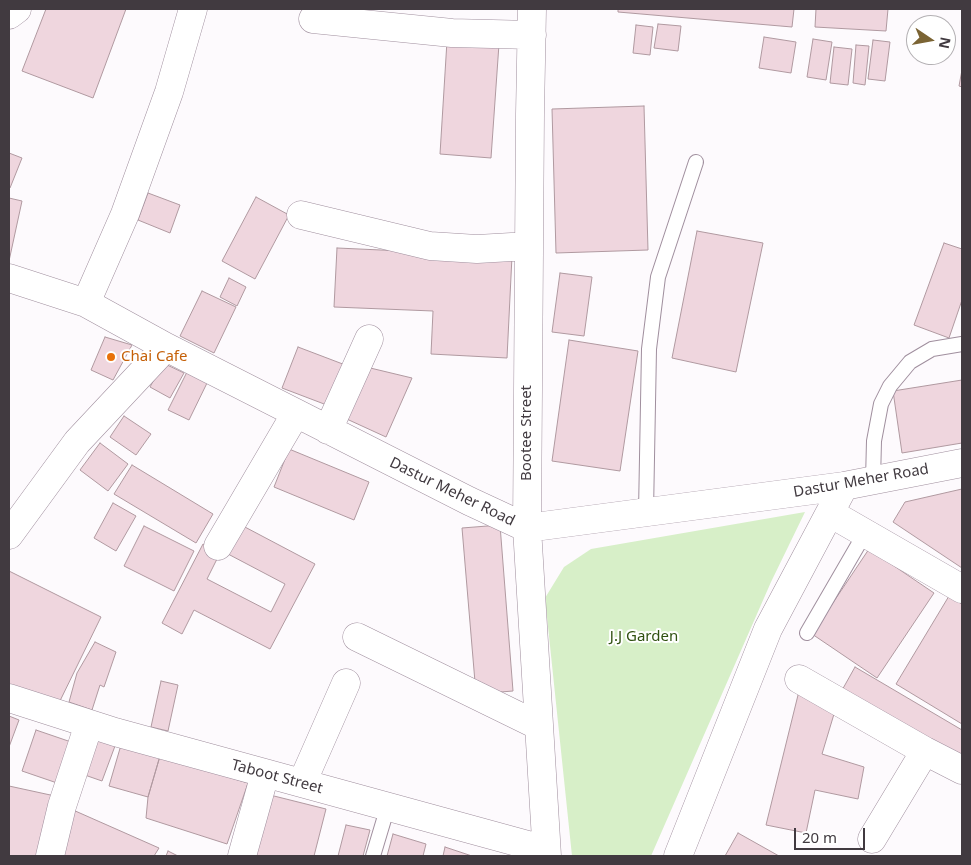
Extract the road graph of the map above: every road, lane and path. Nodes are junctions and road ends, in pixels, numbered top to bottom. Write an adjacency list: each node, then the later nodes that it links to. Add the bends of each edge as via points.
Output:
1 (17, 9): 3 (street)
2 (193, 9): 10 (street, via 169,92 125,214)
3 (9, 15)
4 (313, 19): 5 (street, via 452,33)
5 (532, 22): 8 (street, Bootee Street)
6 (696, 162): 19 (lane, via 658,277 648,349)
7 (301, 215): 8 (street, via 430,246 477,249)
8 (529, 246): 21 (street, Bootee Street)
9 (9, 278): 10 (street, Dastur Meher Road)
10 (86, 303): 13 (street, Dastur Meher Road)
11 (369, 339): 15 (street)
12 (962, 344): 17 (lane, via 932,349 910,362 890,386 881,404 874,441)
13 (166, 347): 14 (street, Dastur Meher Road); 23 (street, via 77,442)
14 (296, 413): 15 (street, Dastur Meher Road); 24 (street)
15 (328, 430): 21 (street, Dastur Meher Road)
16 (962, 463): 17 (street, Dastur Meher Road)
17 (873, 480): 18 (street, Dastur Meher Road)
18 (844, 486): 19 (street, Dastur Meher Road); 20 (street)
19 (646, 512): 21 (street, Dastur Meher Road)
20 (830, 513): 22 (street); 43 (street, via 768,628)
21 (527, 528): 32 (street, Bootee Street)
22 (865, 533): 25 (street); 26 (lane)
23 (9, 536)
24 (218, 546)
25 (962, 589)
26 (807, 633)
27 (357, 637): 32 (street)
28 (799, 679): 33 (street)
29 (346, 683): 36 (street)
30 (9, 698): 31 (street, Taboot Street)
31 (89, 724): 35 (street, Taboot Street); 40 (street, via 62,806)
32 (538, 726): 39 (street, Bootee Street)
33 (925, 751): 34 (street); 38 (street)
34 (962, 770)
35 (265, 774): 36 (street, Taboot Street); 41 (street)
36 (302, 783): 37 (street, Taboot Street)
37 (388, 806): 39 (street, Taboot Street); 42 (lane)
38 (872, 839)
39 (547, 853)
40 (50, 856)
41 (242, 856)
42 (373, 856)
43 (678, 856)

